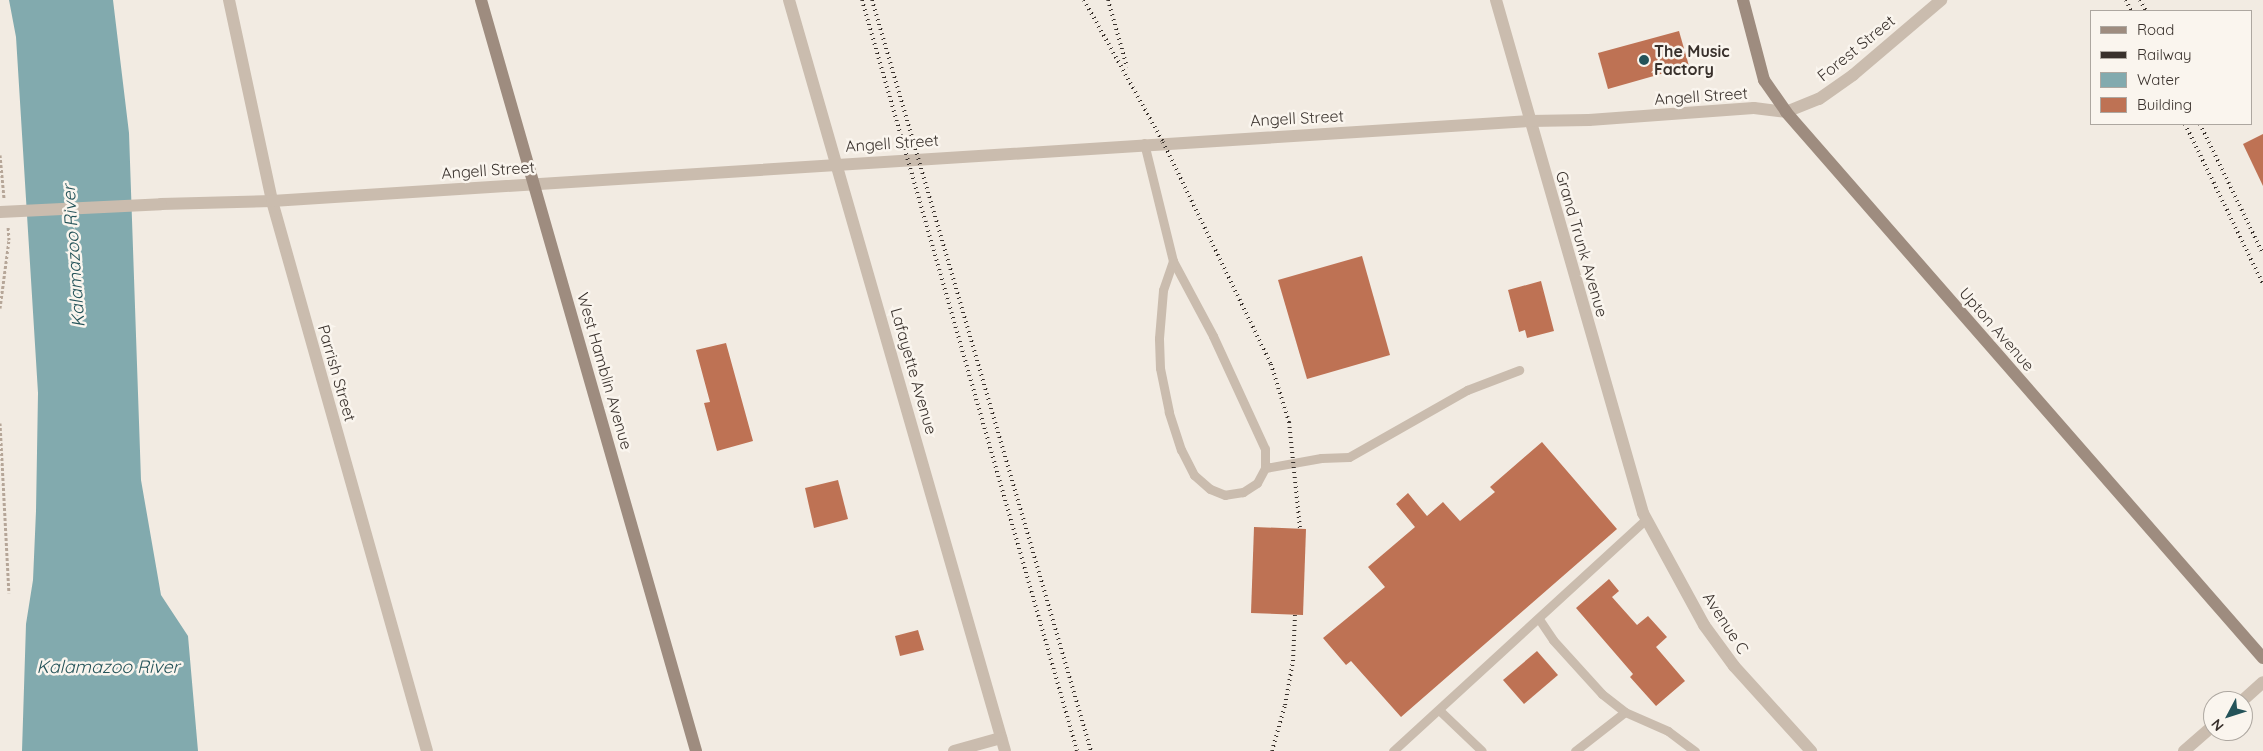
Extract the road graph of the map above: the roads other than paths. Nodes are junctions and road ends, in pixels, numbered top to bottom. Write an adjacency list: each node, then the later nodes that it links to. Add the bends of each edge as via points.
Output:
1 (229, 0): 12 (street, Parrish Street)
2 (482, 0): 11 (street, West Hamblin Avenue)
3 (789, 0): 10 (street, Lafayette Avenue)
4 (1496, 0): 8 (street, Grand Trunk Avenue)
5 (1743, 0): 7 (street, Upton Avenue, via 1764,80)
6 (1941, 0): 7 (street, Forest Street, via 1853,75 1818,99)
7 (1786, 112): 8 (street, Angell Street, via 1754,108); 20 (street, Upton Avenue)
8 (1530, 121): 9 (street, Angell Street); 17 (street, Grand Trunk Avenue)
9 (1144, 143): 10 (street, Angell Street); 14 (lane)
10 (836, 163): 11 (street, Angell Street); 26 (street, Lafayette Avenue)
11 (534, 183): 12 (street, Angell Street); 28 (street, West Hamblin Avenue)
12 (272, 201): 13 (street, Angell Street, bridge); 27 (street, Parrish Street)
13 (4, 213)
14 (1173, 261): 16 (lane, via 1259,429); 16 (lane, via 1163,290 1160,368 1181,450 1194,475 1210,489 1225,494 1250,488)
15 (1519, 370): 16 (lane, via 1467,390 1349,457 1321,458)
16 (1266, 468)
17 (1638, 497): 18 (street, Avenue C)
18 (1646, 519): 19 (lane); 35 (street, Avenue C, via 1704,625 1734,666)
19 (1540, 619): 23 (lane); 24 (lane, via 1553,640 1602,694)
20 (2263, 658)
21 (2263, 682): 22 (street)
22 (2253, 691)
23 (1439, 710): 31 (lane); 32 (lane)
24 (1625, 712): 33 (lane); 34 (lane, via 1668,731)
25 (2203, 735): 36 (street)
26 (1001, 738): 29 (street); 30 (street, Lafayette Avenue)
27 (427, 751)
28 (696, 751)
29 (954, 751)
30 (1005, 751)
31 (1393, 751)
32 (1482, 751)
33 (1574, 751)
34 (1695, 751)
35 (1811, 751)
36 (2184, 751)

